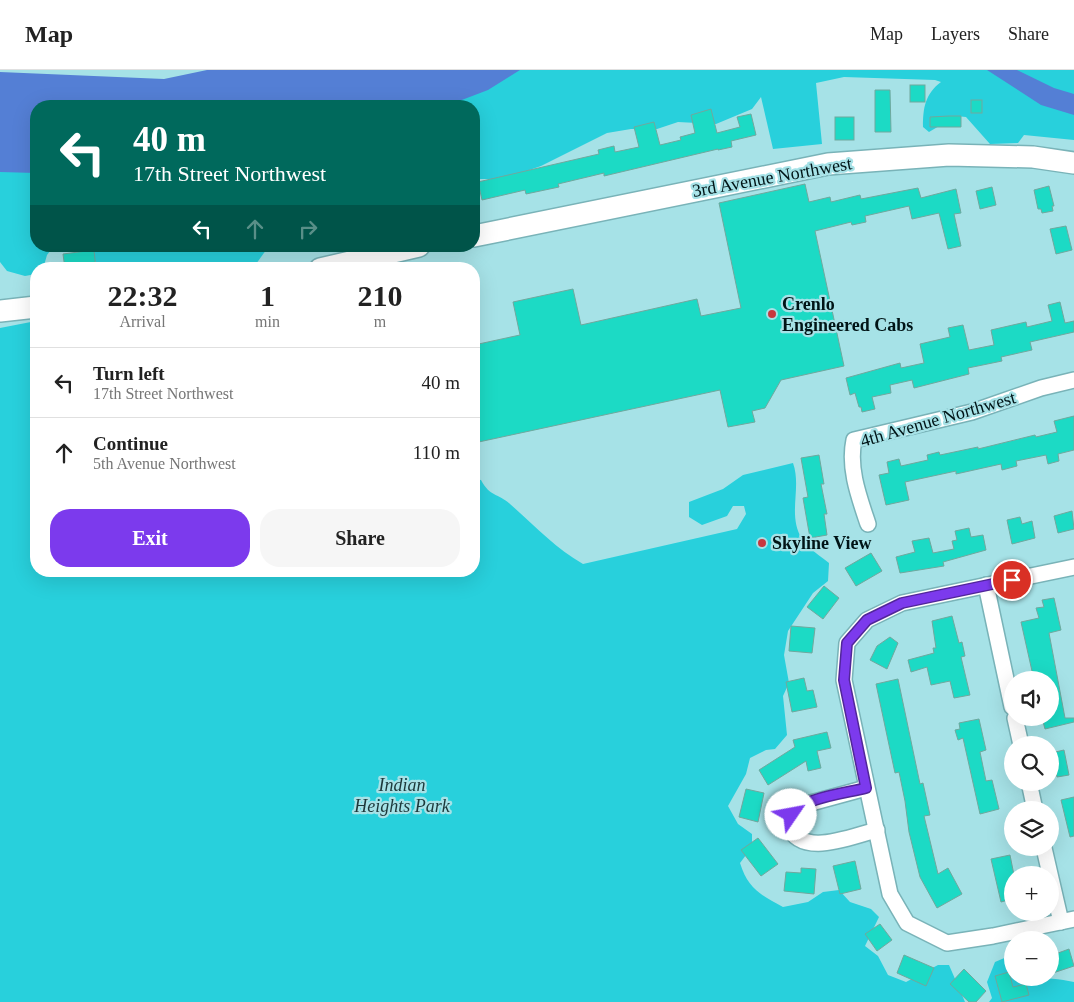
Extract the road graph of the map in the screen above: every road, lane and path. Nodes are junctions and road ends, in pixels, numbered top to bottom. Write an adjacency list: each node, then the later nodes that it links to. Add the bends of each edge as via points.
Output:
1 (1074, 163): 2 (main road, 3rd Avenue Northwest, via 1033,157 949,155 828,164)
2 (480, 235)
3 (393, 252): 4 (main road)
4 (350, 262)
5 (30, 308): 6 (main road)
6 (0, 310)
7 (1074, 380): 8 (street, 4th Avenue Northwest, via 972,412 854,440 851,453 857,490)
8 (868, 524)
9 (1074, 567): 10 (street)
10 (986, 585): 11 (street); 12 (street, via 902,603 867,620 847,643 844,680)
11 (1004, 671)
12 (866, 788): 13 (street); 13 (street, via 800,806 794,810 788,825 800,840 817,844)
13 (877, 830): 15 (street, via 890,894 907,923 947,943)
14 (1047, 856): 15 (street)
15 (1067, 920)

